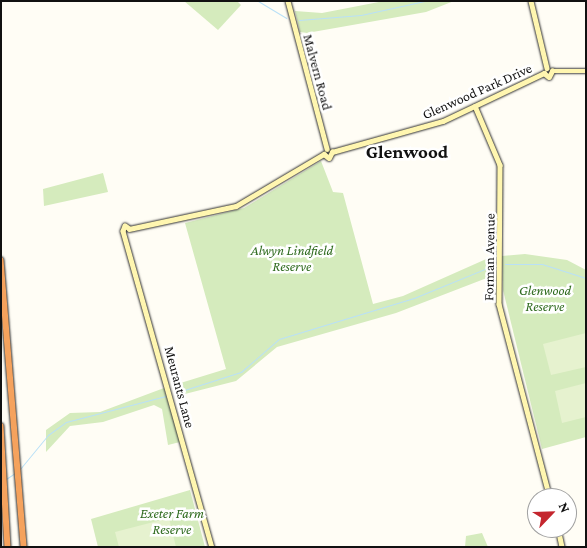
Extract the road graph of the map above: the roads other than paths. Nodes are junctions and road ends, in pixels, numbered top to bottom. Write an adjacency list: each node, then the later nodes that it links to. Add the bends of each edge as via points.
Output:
1 (288, 1): 8 (street, Malvern Road)
2 (531, 1): 3 (street)
3 (547, 68): 4 (street); 6 (street)
4 (552, 71): 5 (street, Glenwood Park Drive); 6 (street, Glenwood Park Drive, via 549,77)
5 (586, 71)
6 (544, 73): 7 (street, Glenwood Park Drive)
7 (475, 106): 9 (street, Glenwood Park Drive, via 439,123); 12 (street, Forman Avenue, via 499,160 498,300)
8 (325, 152): 9 (street); 9 (street, Glenwood Park Drive, via 329,158); 15 (street, Meurants Lane, via 236,206 128,231)
9 (332, 152)
10 (1, 260): 14 (highway, via 20,459)
11 (1, 426): 13 (highway)
12 (547, 488)
13 (8, 547)
14 (24, 547)
15 (212, 547)

